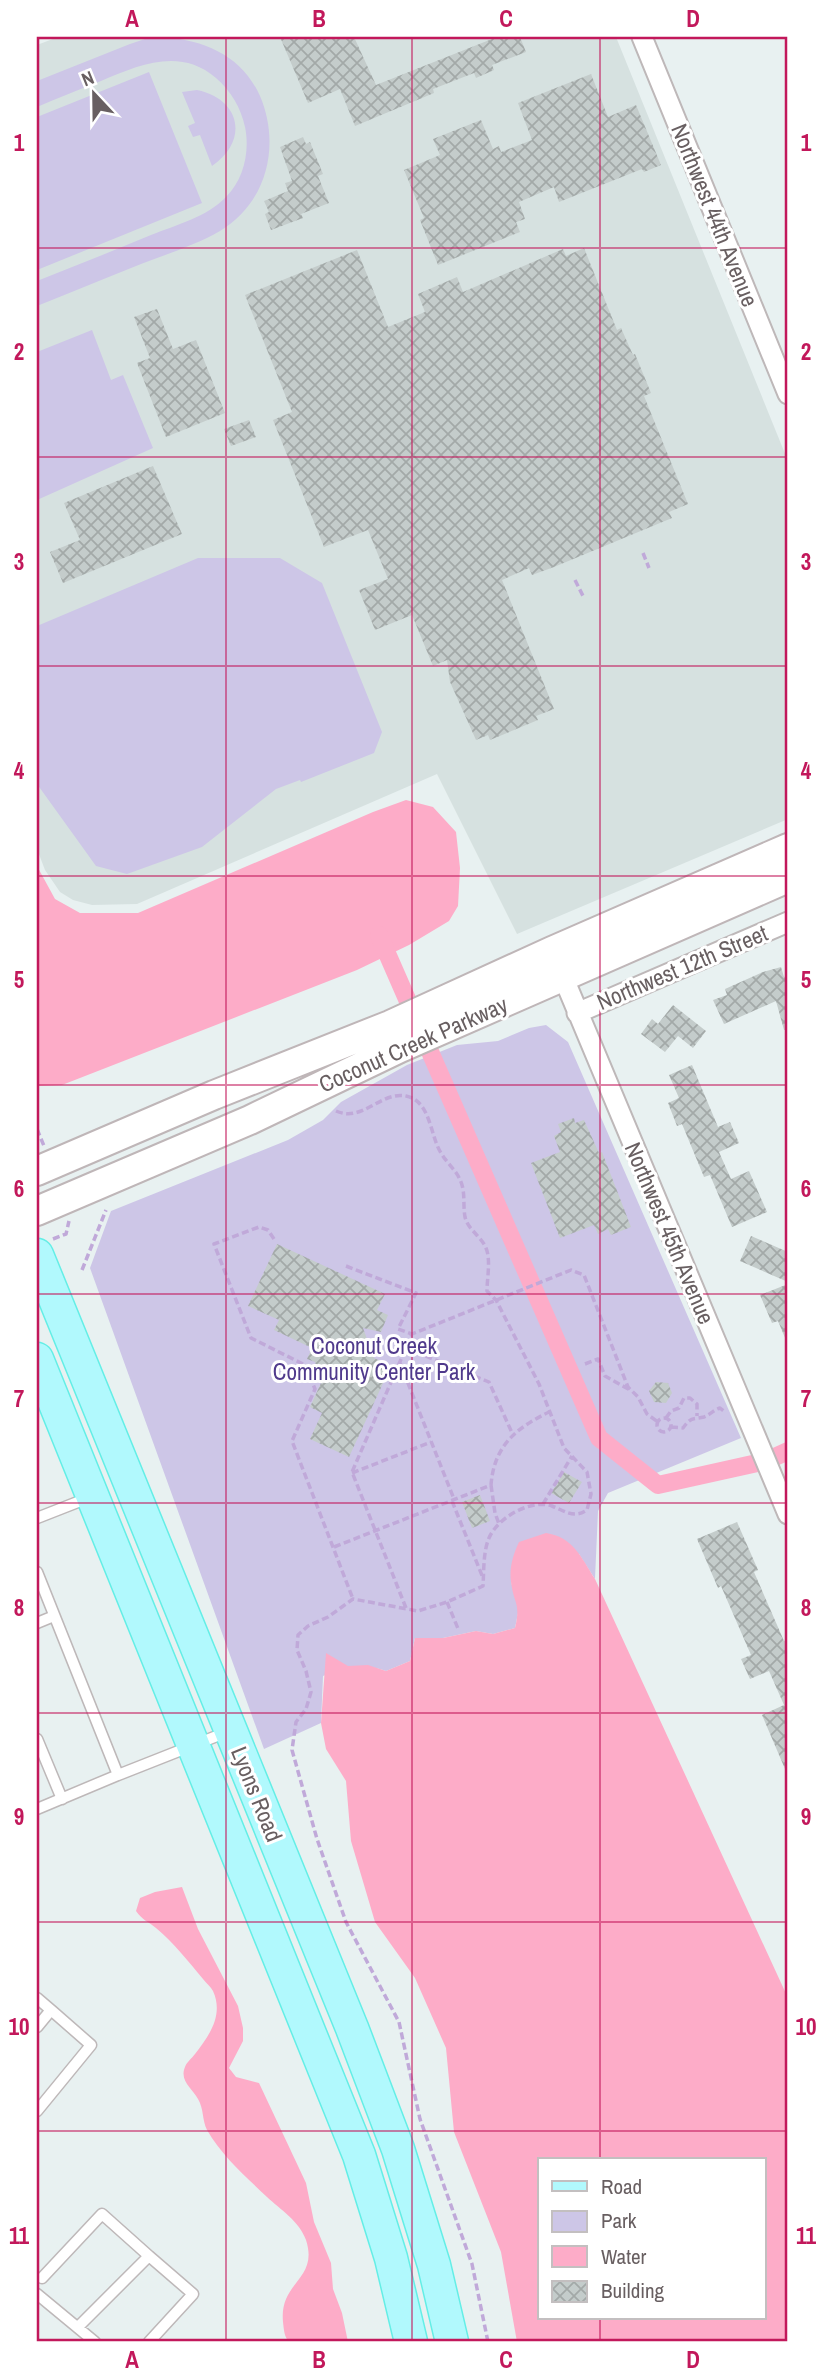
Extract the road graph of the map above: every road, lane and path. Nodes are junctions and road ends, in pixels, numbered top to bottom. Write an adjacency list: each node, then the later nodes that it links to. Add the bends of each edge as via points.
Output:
1 (642, 37): 2 (street, Northwest 44th Avenue)
2 (788, 394)
3 (643, 553): 4 (path)
4 (649, 568)
5 (575, 580): 6 (path)
6 (583, 596)
7 (788, 848): 10 (main road, Coconut Creek Parkway)
8 (788, 878): 11 (main road, Coconut Creek Parkway)
9 (788, 922): 13 (street, Northwest 12th Street)
10 (552, 951): 11 (street, Northwest 45th Avenue); 12 (main road, Coconut Creek Parkway)
11 (563, 977): 12 (main road, Coconut Creek Parkway); 13 (street, Northwest 45th Avenue)
12 (451, 1012): 14 (main road, Coconut Creek Parkway)
13 (577, 1013): 44 (street, Northwest 45th Avenue)
14 (395, 1036): 16 (main road, Coconut Creek Parkway, via 214,1095); 18 (main road, Coconut Creek Parkway, via 250,1120)
15 (336, 1111): 23 (path, via 353,1115 403,1095 422,1107 441,1153 458,1173 465,1217 486,1249 487,1291)
16 (37, 1171)
17 (106, 1210): 22 (path)
18 (37, 1211)
19 (274, 1239): 48 (path, via 259,1227 214,1244 251,1338 305,1365 315,1389 292,1441)
20 (37, 1255): 57 (main road, Lyons Road)
21 (346, 1266): 24 (path, via 416,1293 398,1329)
22 (82, 1270)
23 (496, 1300): 24 (path); 29 (path, via 571,1270 584,1275); 30 (path)
24 (412, 1334): 25 (path)
25 (406, 1348): 27 (path); 36 (path, via 489,1382)
26 (37, 1359): 41 (main road, Lyons Road)
27 (400, 1363): 37 (path); 39 (path)
28 (585, 1364): 29 (path, via 598,1359 606,1376)
29 (633, 1392): 34 (path, via 647,1415)
30 (550, 1412): 36 (path); 38 (path)
31 (697, 1416): 32 (path, via 720,1408); 33 (path, via 697,1404 684,1398); 35 (path, via 684,1428)
32 (729, 1417)
33 (666, 1418): 34 (path); 35 (path)
34 (658, 1422): 35 (path, via 662,1431)
35 (671, 1427)
36 (513, 1435): 40 (path, via 496,1459)
37 (431, 1442): 39 (path); 42 (path)
38 (572, 1455): 43 (path); 43 (path, via 587,1472 591,1494 587,1510 572,1514)
39 (352, 1473): 47 (path)
40 (491, 1485): 42 (path); 46 (path)
41 (92, 1496): 45 (lane); 59 (main road, Lyons Road)
42 (453, 1500): 47 (path); 50 (path)
43 (543, 1504): 46 (path, via 512,1514)
44 (788, 1514)
45 (37, 1518)
46 (499, 1524): 50 (path, via 489,1536)
47 (375, 1531): 48 (path); 53 (path)
48 (334, 1547): 51 (path)
49 (37, 1572): 54 (lane)
50 (484, 1580): 52 (path, via 483,1586)
51 (353, 1599): 53 (path); 75 (path, via 299,1635 297,1650 311,1692 296,1722 292,1750 346,1922 399,2022 420,2119 471,2264)
52 (447, 1602): 53 (path, via 418,1611); 56 (path)
53 (406, 1608)
54 (54, 1616): 55 (lane); 60 (lane)
55 (37, 1623)
56 (458, 1631)
57 (231, 1730): 59 (lane); 74 (main road, Lyons Road, via 398,2149)
58 (37, 1739): 61 (lane)
59 (194, 1745): 60 (lane); 73 (main road, Lyons Road, via 359,2155)
60 (118, 1775): 61 (lane)
61 (62, 1799): 62 (lane)
62 (37, 1809)
63 (37, 1998): 64 (lane)
64 (51, 2010): 65 (lane); 66 (lane, via 91,2045)
65 (37, 2027)
66 (37, 2111)
67 (149, 2256): 68 (lane, via 102,2214); 70 (lane); 72 (lane, via 193,2294)
68 (38, 2278)
69 (37, 2294): 70 (lane)
70 (78, 2327): 71 (lane)
71 (95, 2342)
72 (149, 2342)
73 (411, 2342)
74 (452, 2342)
75 (488, 2342)

